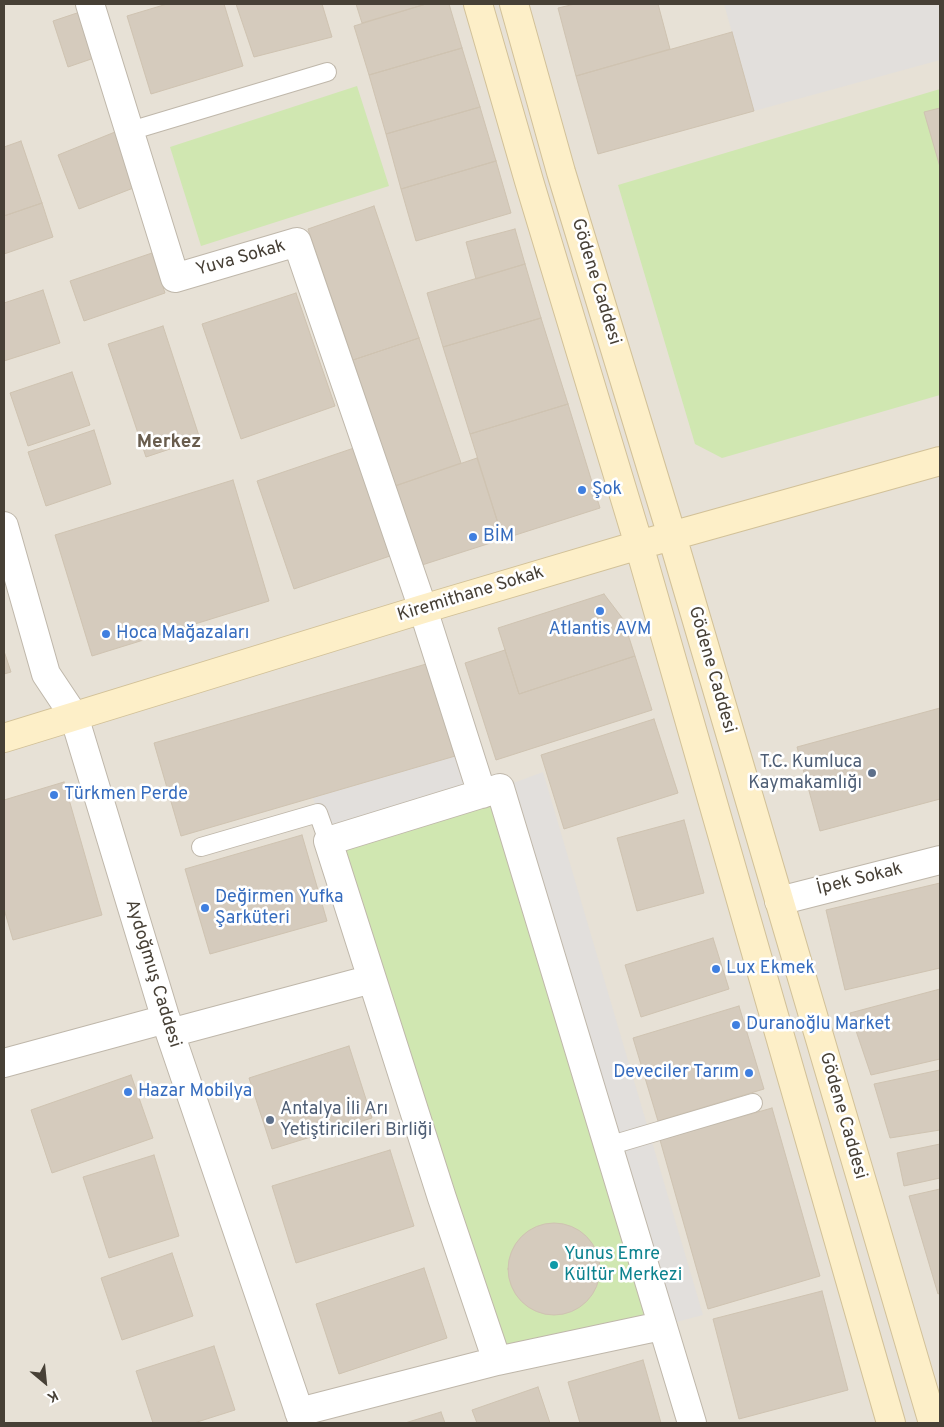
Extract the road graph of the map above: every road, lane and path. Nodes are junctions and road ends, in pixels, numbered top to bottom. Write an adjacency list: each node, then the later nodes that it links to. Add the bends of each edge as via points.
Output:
1 (90, 4): 5 (street, Yuva Sokak)
2 (478, 4): 9 (main road, Gödene Caddesi)
3 (514, 4): 8 (main road, Gödene Caddesi)
4 (327, 72): 5 (lane)
5 (130, 131): 10 (street, Yuva Sokak, via 176,278 297,242)
6 (940, 461): 8 (main road, Kiremithane Sokak)
7 (4, 526): 11 (street, Aydoğmuş Caddesi, via 46,674)
8 (672, 536): 9 (main road, Kiremithane Sokak); 17 (main road, Gödene Caddesi)
9 (639, 545): 10 (main road, Kiremithane Sokak); 27 (main road, Gödene Caddesi)
10 (423, 609): 11 (main road, Kiremithane Sokak); 13 (street)
11 (74, 716): 12 (main road, Kiremithane Sokak); 19 (street, Aydoğmuş Caddesi)
12 (4, 738)
13 (482, 794): 14 (street); 22 (street, via 500,788)
14 (328, 841): 15 (lane, via 318,813); 18 (street)
15 (201, 847)
16 (940, 860): 17 (street, İpek Sokak)
17 (779, 901): 28 (main road, Gödene Caddesi)
18 (372, 979): 19 (street); 24 (street)
19 (168, 1026): 20 (street); 25 (street, Aydoğmuş Caddesi)
20 (4, 1063)
21 (753, 1103): 22 (lane)
22 (608, 1146): 23 (street)
23 (662, 1326): 24 (street); 26 (street)
24 (497, 1362): 25 (street)
25 (301, 1418)
26 (692, 1423)
27 (891, 1423)
28 (933, 1423)

